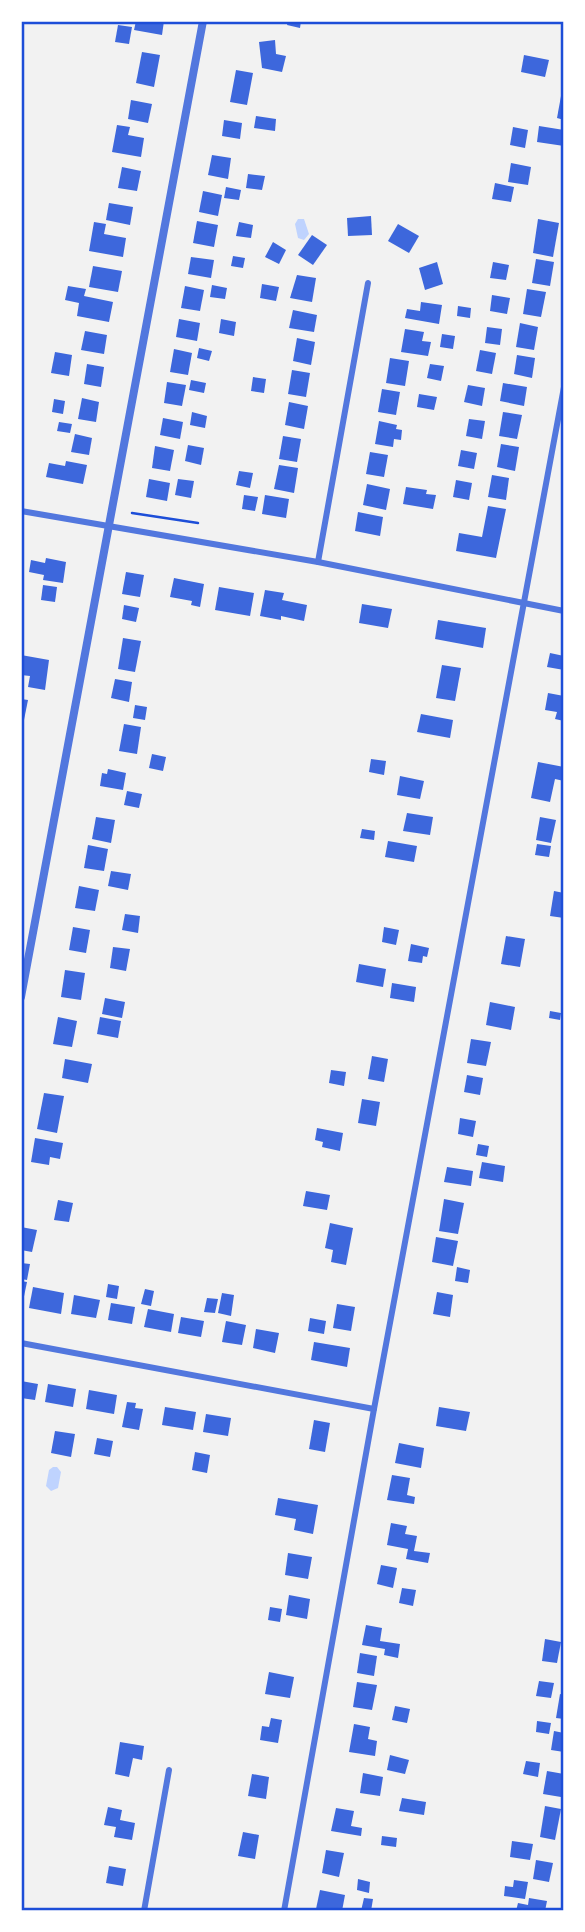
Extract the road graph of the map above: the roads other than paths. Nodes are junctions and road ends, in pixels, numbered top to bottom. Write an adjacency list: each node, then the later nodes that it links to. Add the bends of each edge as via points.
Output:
1 (203, 21): 5 (street)
2 (368, 283): 6 (street)
3 (564, 387): 7 (street)
4 (21, 511): 5 (street)
5 (107, 526): 6 (street); 9 (street)
6 (318, 562): 7 (street)
7 (523, 603): 8 (street); 11 (street)
8 (564, 611)
9 (21, 998)
10 (21, 1343): 11 (street)
11 (374, 1409): 14 (street)
12 (169, 1770): 13 (street)
13 (144, 1911)
14 (284, 1911)

